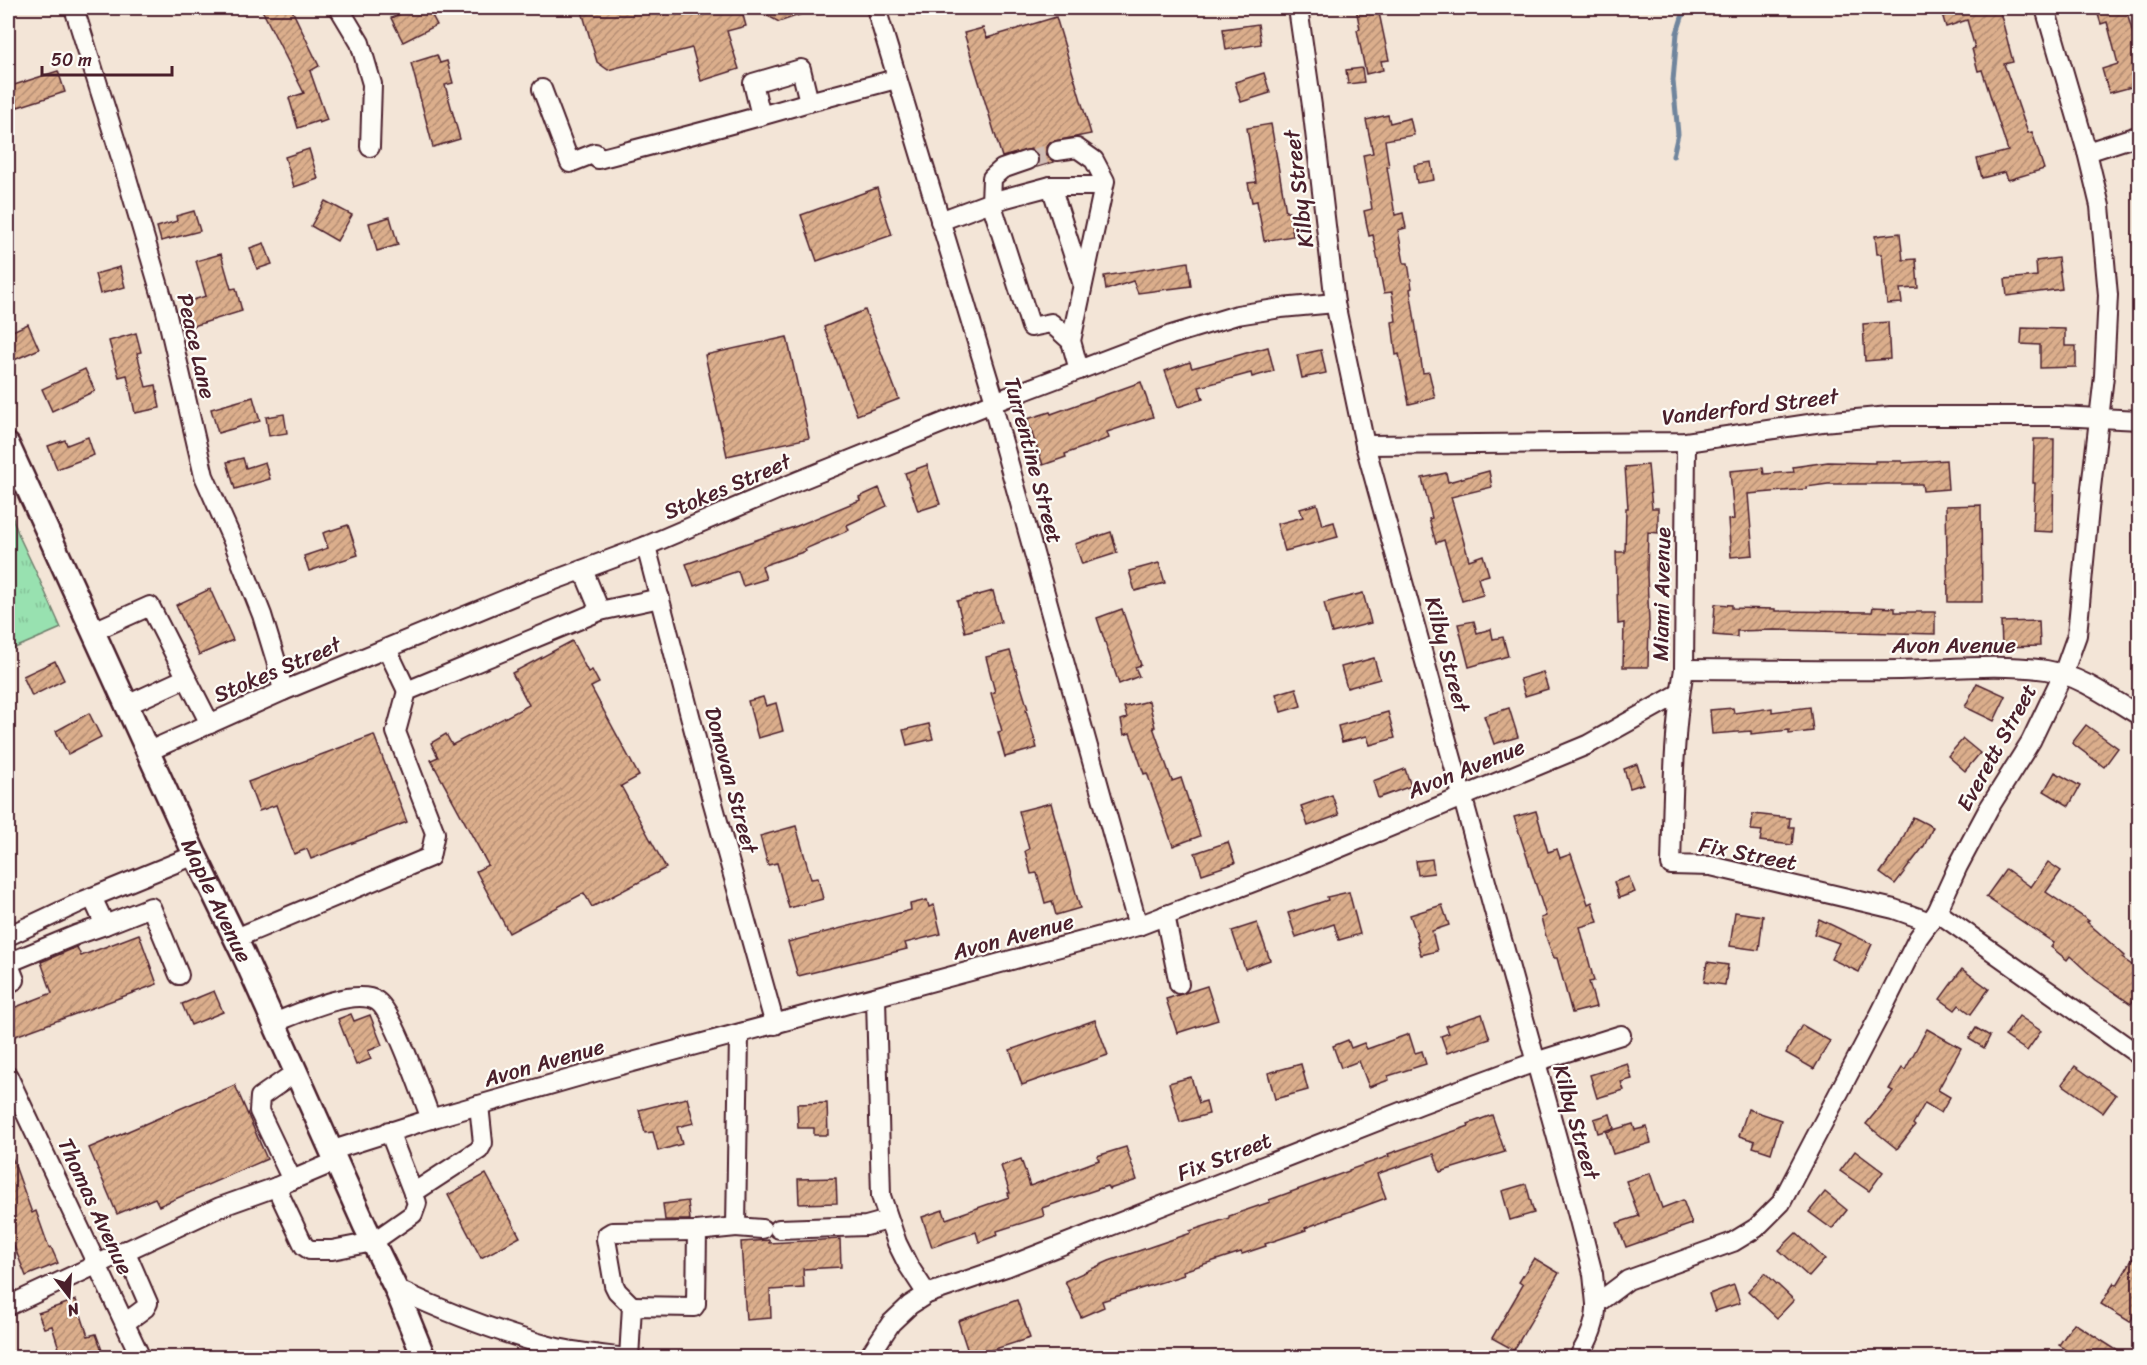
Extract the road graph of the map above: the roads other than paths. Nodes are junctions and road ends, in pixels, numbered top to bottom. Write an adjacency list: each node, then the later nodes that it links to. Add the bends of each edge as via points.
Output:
1 (74, 8): 39 (street, Peace Lane, via 165,307 204,476 262,615)
2 (339, 8): 11 (street, via 360,43 372,84)
3 (876, 8): 6 (street, Turrentine Street)
4 (1298, 8): 20 (street, Kilby Street)
5 (2045, 8): 13 (street, Everett Street)
6 (896, 79): 8 (street); 18 (street, Turrentine Street)
7 (542, 89): 9 (street, via 570,163 595,153 597,159)
8 (809, 102): 9 (street); 9 (street, via 801,69 753,82)
9 (762, 116)
10 (2139, 135): 13 (street)
11 (370, 147)
12 (1057, 151): 16 (street, via 1077,148 1094,160 1105,181)
13 (2087, 152): 24 (street, Everett Street, via 2100,207 2108,295)
14 (1028, 160): 17 (street, via 1002,169 992,178)
15 (1051, 186): 16 (street); 17 (street); 19 (street)
16 (1103, 186): 19 (street)
17 (991, 202): 18 (street); 21 (street, via 1031,327 1051,322)
18 (940, 221): 23 (street, Turrentine Street, via 994,398)
19 (1083, 284): 21 (street)
20 (1335, 303): 22 (street, Stokes Street, via 1215,320); 28 (street, Kilby Street)
21 (1071, 341): 22 (street)
22 (1079, 370): 23 (street, Stokes Street)
23 (992, 403): 29 (street, Stokes Street); 52 (street, Turrentine Street)
24 (2098, 418): 25 (street, Vanderford Street); 26 (street, Vanderford Street, via 1862,417); 36 (street, Everett Street, via 2077,635)
25 (2139, 420)
26 (1686, 442): 28 (street, Vanderford Street); 35 (street, Miami Avenue)
27 (8, 444): 33 (main road, Maple Avenue)
28 (1365, 445): 46 (street, Kilby Street)
29 (646, 546): 30 (street, Stokes Street); 31 (street, Donovan Street)
30 (583, 570): 32 (street); 34 (street, Stokes Street)
31 (660, 598): 32 (street); 61 (street, Donovan Street)
32 (600, 610): 38 (street)
33 (94, 631): 37 (street, via 150,606); 41 (main road, Maple Avenue)
34 (387, 649): 38 (street); 39 (street, Stokes Street)
35 (1684, 669): 36 (street, Avon Avenue, via 2011,668); 40 (street, Miami Avenue)
36 (2063, 674): 42 (street, Avon Avenue, via 2095,687); 50 (street, Everett Street, via 2031,741 1989,808)
37 (186, 678): 41 (street); 43 (street)
38 (407, 691): 54 (street, via 396,732 435,833 430,857)
39 (283, 692): 43 (street, Stokes Street)
40 (1680, 693): 44 (street, Miami Avenue); 46 (street, Avon Avenue, via 1587,745)
41 (127, 705): 45 (main road, Maple Avenue)
42 (2139, 716)
43 (210, 724): 45 (street, Stokes Street)
44 (1676, 745): 50 (street, Fix Street, via 1671,865 1710,866)
45 (149, 751): 47 (main road, Maple Avenue)
46 (1462, 795): 49 (street, Avon Avenue); 65 (street, Kilby Street)
47 (195, 855): 48 (street); 54 (main road, Maple Avenue)
48 (92, 897): 51 (street); 53 (street)
49 (1165, 915): 52 (street, Avon Avenue); 58 (street)
50 (1934, 917): 64 (street, Fix Street); 82 (street, Everett Street, via 1918,938 1781,1203 1756,1228 1733,1242 1628,1280)
51 (105, 925): 55 (street); 56 (street, via 151,907)
52 (1138, 926): 59 (street, Avon Avenue)
53 (8, 936)
54 (236, 938): 60 (main road, Maple Avenue)
55 (8, 963): 57 (street, via 15,980)
56 (179, 975)
57 (8, 984)
58 (1179, 984)
59 (876, 998): 61 (street, Avon Avenue); 74 (street, via 881,1196)
60 (274, 1023): 66 (main road, Maple Avenue); 69 (street, via 357,996 377,1001 391,1018)
61 (775, 1025): 62 (street, Avon Avenue)
62 (739, 1035): 68 (street, Avon Avenue); 75 (street)
63 (1621, 1035): 65 (street, Fix Street)
64 (2139, 1056)
65 (1535, 1062): 81 (street, Fix Street, via 1006,1268); 82 (street, Kilby Street, via 1593,1274)
66 (296, 1072): 71 (main road, Maple Avenue); 72 (street, via 260,1097 259,1111)
67 (8, 1076): 79 (street, Thomas Avenue)
68 (479, 1106): 69 (street, Avon Avenue); 73 (street, via 483,1143 479,1150)
69 (431, 1119): 70 (street, Avon Avenue)
70 (389, 1131): 71 (street, Avon Avenue); 73 (street)
71 (335, 1156): 72 (street, Avon Avenue); 77 (main road, Maple Avenue)
72 (284, 1184): 77 (street, via 304,1246 310,1250); 78 (street, Avon Avenue, via 220,1207)
73 (413, 1193): 77 (street, via 417,1203 413,1214)
74 (888, 1220): 75 (street, via 866,1226); 81 (street, via 908,1265)
75 (736, 1227): 76 (street)
76 (697, 1231): 84 (street, via 694,1307); 84 (street, via 607,1235 614,1285)
77 (373, 1242): 80 (main road, Maple Avenue)
78 (125, 1250): 79 (street, Avon Avenue); 85 (street, via 148,1303)
79 (96, 1263): 83 (street, Avon Avenue); 85 (street, Thomas Avenue)
80 (396, 1289): 86 (street); 89 (main road, Maple Avenue)
81 (927, 1294): 91 (street, Fix Street, via 891,1323)
82 (1596, 1304): 87 (street, via 1592,1331)
83 (8, 1306)
84 (632, 1306): 90 (street)
85 (125, 1323): 88 (street, Thomas Avenue)
86 (550, 1352): 90 (street)
87 (1578, 1357)
88 (141, 1358)
89 (424, 1358)
90 (628, 1358)
91 (868, 1358)

